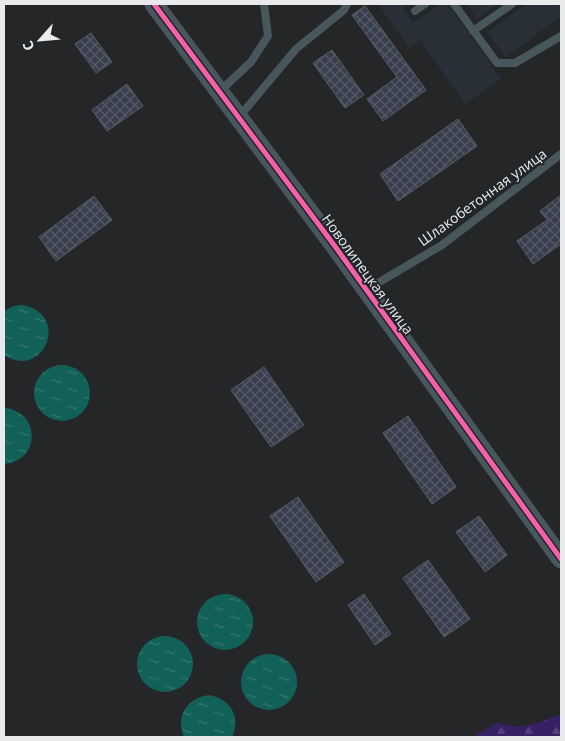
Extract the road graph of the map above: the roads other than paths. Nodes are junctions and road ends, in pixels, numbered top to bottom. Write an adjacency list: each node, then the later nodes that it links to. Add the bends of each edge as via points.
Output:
1 (154, 4): 10 (street, Новолипецкая улица)
2 (264, 4): 10 (lane, via 268,36 251,62)
3 (347, 4): 11 (lane, via 344,10 296,49)
4 (425, 4): 7 (lane)
5 (454, 4): 8 (lane)
6 (512, 4): 8 (lane)
7 (415, 11)
8 (474, 30): 9 (lane, via 497,63 515,63)
9 (561, 36)
10 (220, 91): 11 (street, Новолипецкая улица)
11 (239, 117): 13 (street, Новолипецкая улица)
12 (561, 154): 13 (lane, Шлакобетонная улица, via 442,245)
13 (366, 290): 14 (street, Новолипецкая улица)
14 (561, 559)

